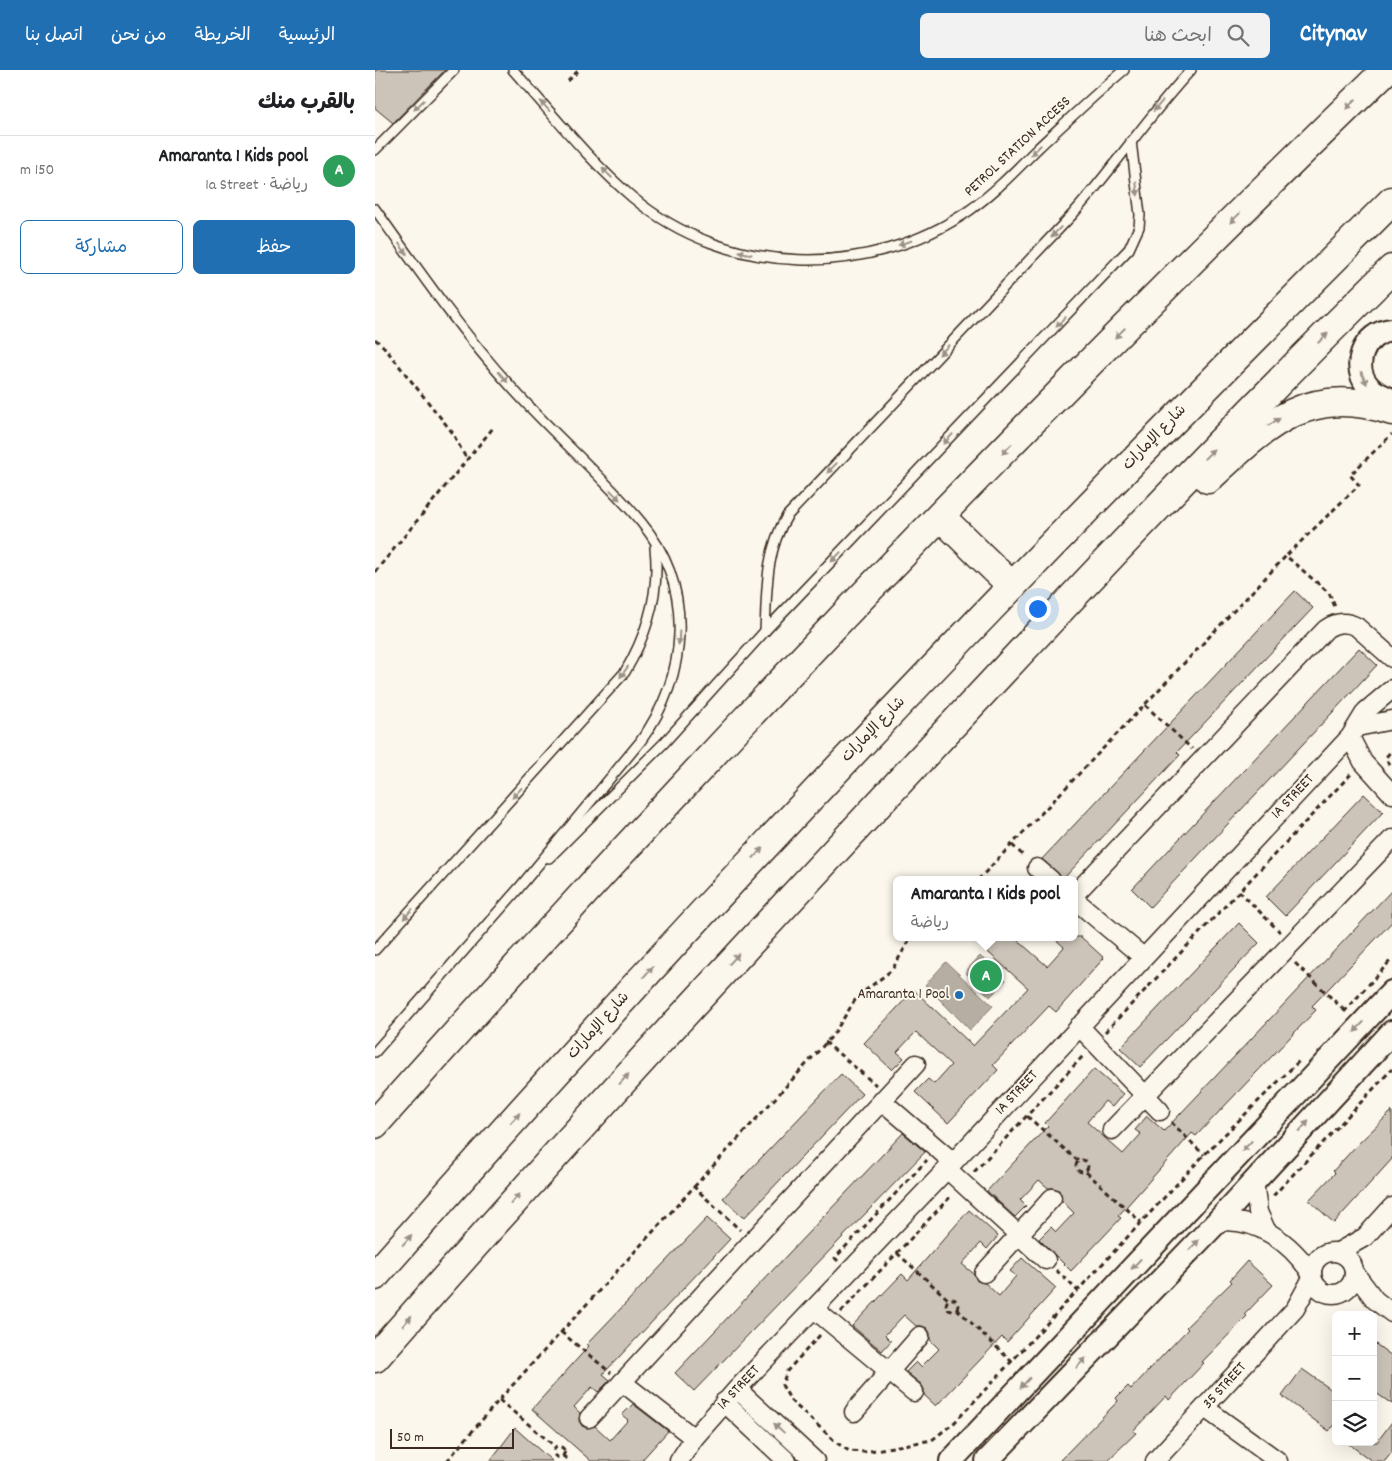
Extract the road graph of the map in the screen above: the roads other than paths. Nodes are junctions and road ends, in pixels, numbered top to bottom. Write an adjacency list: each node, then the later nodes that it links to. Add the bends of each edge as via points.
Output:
1 (454, 70): 7 (lane, one-way to 7)
2 (513, 70): 3 (lane, PETROL STATION ACCESS, one-way to 2, via 970,210 911,242 878,252 812,261 745,254 690,234 633,197)
3 (1124, 70)
4 (1191, 70): 6 (lane, one-way to 6)
5 (1386, 70): 14 (highway, one-way to 14, via 1233,219)
6 (1131, 141): 18 (lane, one-way to 18, via 1072,215 787,516 769,559); 18 (lane, one-way to 18, via 1140,215 1139,227 1129,249)
7 (376, 147)
8 (1392, 201): 16 (highway, شارع الإمارات)
9 (375, 209): 15 (lane, one-way to 15, via 489,362 636,517)
10 (1392, 269): 17 (highway, one-way to 10)
11 (1392, 330): 12 (street, one-way to 12, via 1380,333 1367,343 1360,358 1362,375 1371,389)
12 (1392, 400)
13 (1392, 411): 17 (highway, one-way to 13, via 1116,565 1258,433 1275,421 1314,405 1335,402 1356,402)
14 (941, 517): 16 (highway); 40 (highway, via 670,802)
15 (655, 542): 27 (lane, one-way to 27, via 673,586 680,633 673,680 665,702 640,742); 30 (lane, one-way to 30, via 656,581 652,610 643,638 625,672)
16 (1012, 586): 55 (highway, شارع الإمارات, one-way to 16, via 705,910)
17 (1078, 590): 63 (highway, one-way to 17, via 656,1044)
18 (765, 631): 27 (lane, via 664,743)
19 (1392, 658): 28 (street, via 1351,624 1338,623 1326,629)
20 (1392, 689): 22 (street, 1A STREET, via 1367,711)
21 (1392, 720): 22 (street)
22 (1353, 732): 23 (street, via 1363,762); 31 (street, 1A STREET)
23 (1392, 794)
24 (1392, 839): 37 (street)
25 (1037, 868): 26 (street)
26 (1046, 876)
27 (519, 888): 35 (lane)
28 (1078, 891)
29 (1078, 903): 31 (street)
30 (375, 950)
31 (1143, 957): 33 (street, 1A STREET)
32 (1392, 992): 76 (street, one-way to 76)
33 (1079, 1026): 37 (street); 42 (street, 1A STREET)
34 (1392, 1032): 43 (street, one-way to 34)
35 (375, 1052)
36 (915, 1064): 38 (street)
37 (1145, 1096): 39 (street); 41 (street)
38 (885, 1097): 42 (street); 65 (street)
39 (1160, 1111)
40 (375, 1124)
41 (1112, 1130)
42 (950, 1165): 48 (street, via 963,1184); 59 (street, 1A STREET)
43 (1254, 1181): 46 (street); 47 (street, via 1259,1212)
44 (1052, 1198): 48 (street)
45 (1392, 1207): 49 (street)
46 (1217, 1222): 47 (street, via 1242,1222); 77 (street, one-way to 46)
47 (1266, 1230): 50 (street)
48 (1019, 1234): 52 (street); 54 (street)
49 (1365, 1237): 51 (street); 53 (street)
50 (1293, 1251): 51 (street); 56 (street)
51 (1331, 1253): 53 (street, via 1348,1258); 56 (street, via 1314,1263)
52 (1046, 1260)
53 (1354, 1270): 57 (street, via 1351,1284); 58 (street)
54 (984, 1273)
55 (375, 1276)
56 (1312, 1277): 57 (street, via 1315,1284); 60 (street)
57 (1333, 1292): 58 (street, via 1358,1294); 60 (street)
58 (1375, 1300): 61 (street)
59 (813, 1308): 64 (street); 66 (street, 1A STREET)
60 (1295, 1309): 69 (street, 35 STREET)
61 (1392, 1313)
62 (919, 1336): 64 (street)
63 (375, 1358)
64 (889, 1371): 67 (street); 70 (street)
65 (622, 1382): 71 (street); 72 (street)
66 (737, 1389): 68 (street, 1A STREET); 75 (street, one-way to 66)
67 (914, 1392)
68 (724, 1402): 72 (street, 1A STREET); 74 (street)
69 (1205, 1408): 78 (street, 35 STREET); 79 (street)
70 (854, 1412)
71 (589, 1418)
72 (694, 1438): 73 (street, 1A STREET)
73 (679, 1461)
74 (787, 1461)
75 (815, 1461)
76 (951, 1461)
77 (987, 1461)
78 (1155, 1461)
79 (1279, 1461)

